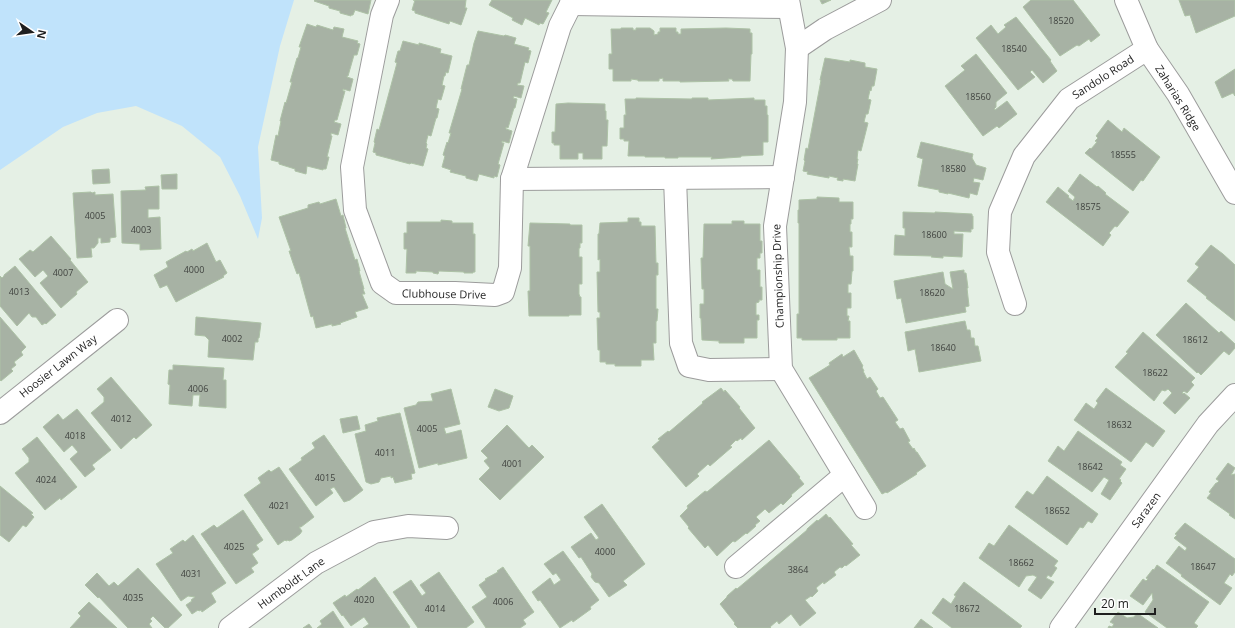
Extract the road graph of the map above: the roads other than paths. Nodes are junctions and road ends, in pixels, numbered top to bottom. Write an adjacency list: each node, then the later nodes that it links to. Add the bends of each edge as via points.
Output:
1 (388, 0): 10 (street, Clubhouse Drive, via 382,15 352,167 355,210 382,283 396,293 455,292 495,295 503,292 510,268)
2 (880, 0): 6 (street, via 825,28)
3 (1126, 0): 7 (street, Zaharias Ridge)
4 (572, 2): 5 (street, Clubhouse Drive); 10 (street, Clubhouse Drive, via 560,26)
5 (789, 3): 6 (street, Championship Drive)
6 (797, 48): 8 (street, Championship Drive, via 795,102)
7 (1147, 49): 11 (street, Zaharias Ridge, via 1178,94); 12 (street, Sandolo Road, via 1069,99 1024,156 1000,212 998,252)
8 (783, 177): 9 (street); 14 (street, Championship Drive, via 775,226)
9 (675, 178): 10 (street); 14 (street, via 681,343 689,366 709,370)
10 (512, 179)
11 (1235, 193)
12 (1016, 304)
13 (117, 320): 16 (street, Hoosier Lawn Way)
14 (781, 369): 17 (street, Championship Drive)
15 (1235, 395): 22 (street, Sarazen, via 1208,424)
16 (0, 413)
17 (845, 475): 18 (street, Championship Drive); 20 (street)
18 (865, 508)
19 (448, 528): 21 (street, Humboldt Lane, via 408,526 374,532 316,563)
20 (736, 567)
21 (230, 628)
22 (1061, 628)

